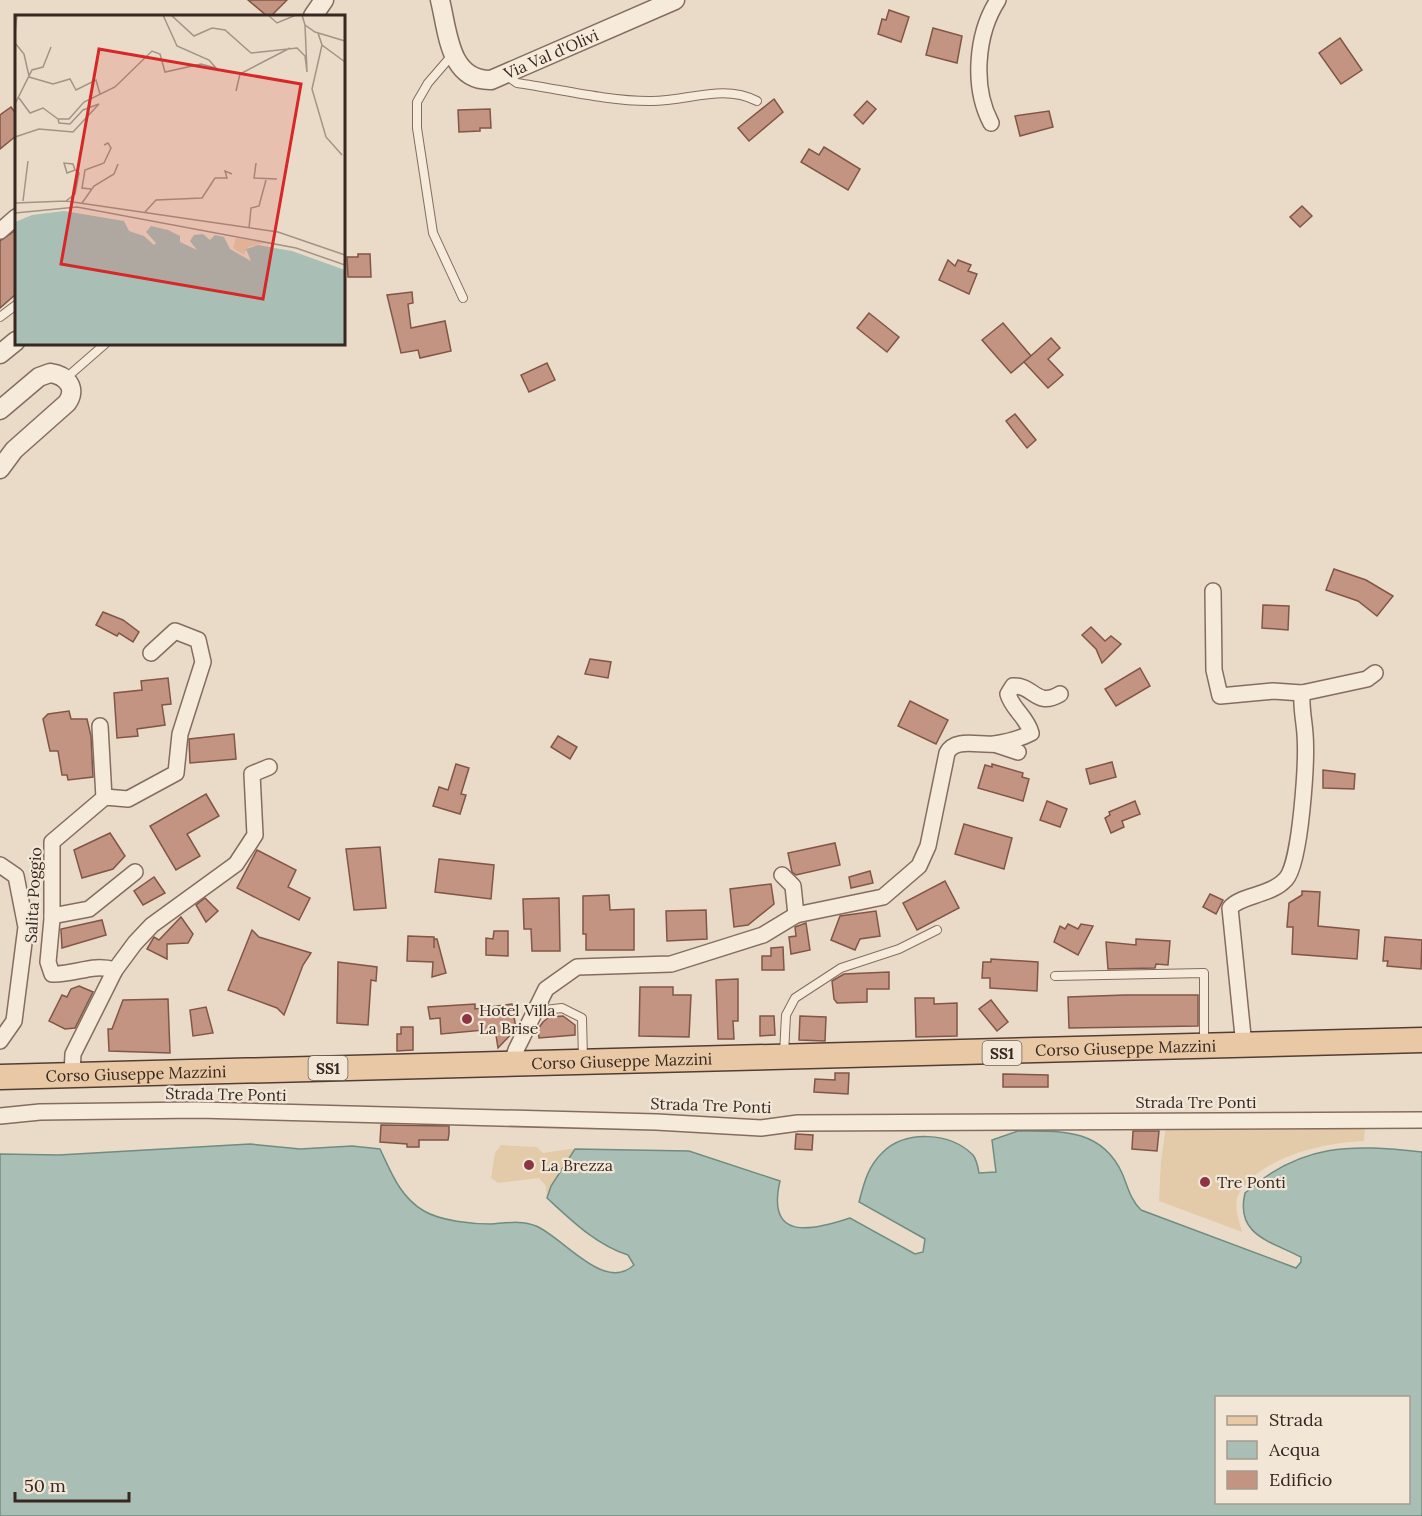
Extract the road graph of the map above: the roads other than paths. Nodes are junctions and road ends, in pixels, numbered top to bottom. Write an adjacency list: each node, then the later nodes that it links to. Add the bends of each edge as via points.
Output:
1 (324, 0): 5 (street)
2 (440, 0): 6 (street, Via Val d'Olivi)
3 (675, 0): 7 (street, Via Val d'Olivi)
4 (998, 0): 9 (street, via 986,24 980,64 982,104)
5 (314, 15)
6 (453, 54): 7 (street, Via Val d'Olivi, via 461,71 469,77 491,80); 12 (lane, via 428,82 417,102 417,128 433,233)
7 (505, 74): 8 (lane, via 517,82 650,102 721,92 742,93)
8 (757, 100)
9 (991, 123)
10 (15, 218): 11 (street)
11 (0, 231)
12 (463, 298)
13 (15, 306): 14 (lane)
14 (0, 317)
15 (15, 342): 17 (street)
16 (104, 345): 18 (lane)
17 (0, 354)
18 (66, 378): 19 (street, via 50,373 39,377); 20 (street, via 71,386 67,403 14,450)
19 (0, 410)
20 (0, 470)
21 (1213, 591): 24 (street, via 1214,669 1220,696 1273,691)
22 (151, 653): 30 (street, via 175,631 198,640 203,662 180,734 176,773 128,799)
23 (1374, 673): 24 (street, via 1367,679)
24 (1302, 693): 43 (street, via 1302,813 1287,878 1264,894 1234,903 1230,908)
25 (1060, 694): 27 (street, via 1047,700 1017,685 1009,688 1010,703 1029,723 1031,733)
26 (100, 726): 30 (street)
27 (994, 744): 28 (street); 34 (street, via 958,744 948,750 928,846 919,866 883,897)
28 (1018, 752)
29 (269, 767): 37 (street, via 252,774 255,835 236,864 152,925)
30 (104, 798): 35 (street, Salita Poggio, via 52,842)
31 (0, 865): 41 (street, via 16,876 26,927 14,1021)
32 (135, 872): 35 (street, via 89,909)
33 (782, 875): 34 (street, via 793,885)
34 (796, 915): 39 (street, via 764,935 671,964 577,967 546,989)
35 (52, 916): 37 (street, Salita Poggio, via 48,962 52,974 68,975 100,966)
36 (937, 930): 44 (lane, via 899,949 841,968 795,998 786,1016)
37 (115, 970): 47 (street, via 73,1054)
38 (1055, 976): 42 (lane, via 1204,974)
39 (536, 1011): 45 (lane, via 562,1008 582,1018); 46 (street)
40 (1422, 1040): 43 (main road, Corso Giuseppe Mazzini / SS1)
41 (0, 1041)
42 (1204, 1047): 43 (main road, Corso Giuseppe Mazzini / SS1); 44 (main road, Corso Giuseppe Mazzini / SS1)
43 (1244, 1047)
44 (783, 1058): 45 (main road, Corso Giuseppe Mazzini / SS1)
45 (583, 1060): 46 (main road, Corso Giuseppe Mazzini / SS1)
46 (512, 1063): 47 (main road, Corso Giuseppe Mazzini / SS1)
47 (72, 1074): 48 (main road, Corso Giuseppe Mazzini / SS1)
48 (0, 1077)
49 (0, 1116): 50 (street, Strada Tre Ponti, via 198,1110 761,1128 820,1123)
50 (1422, 1120)

